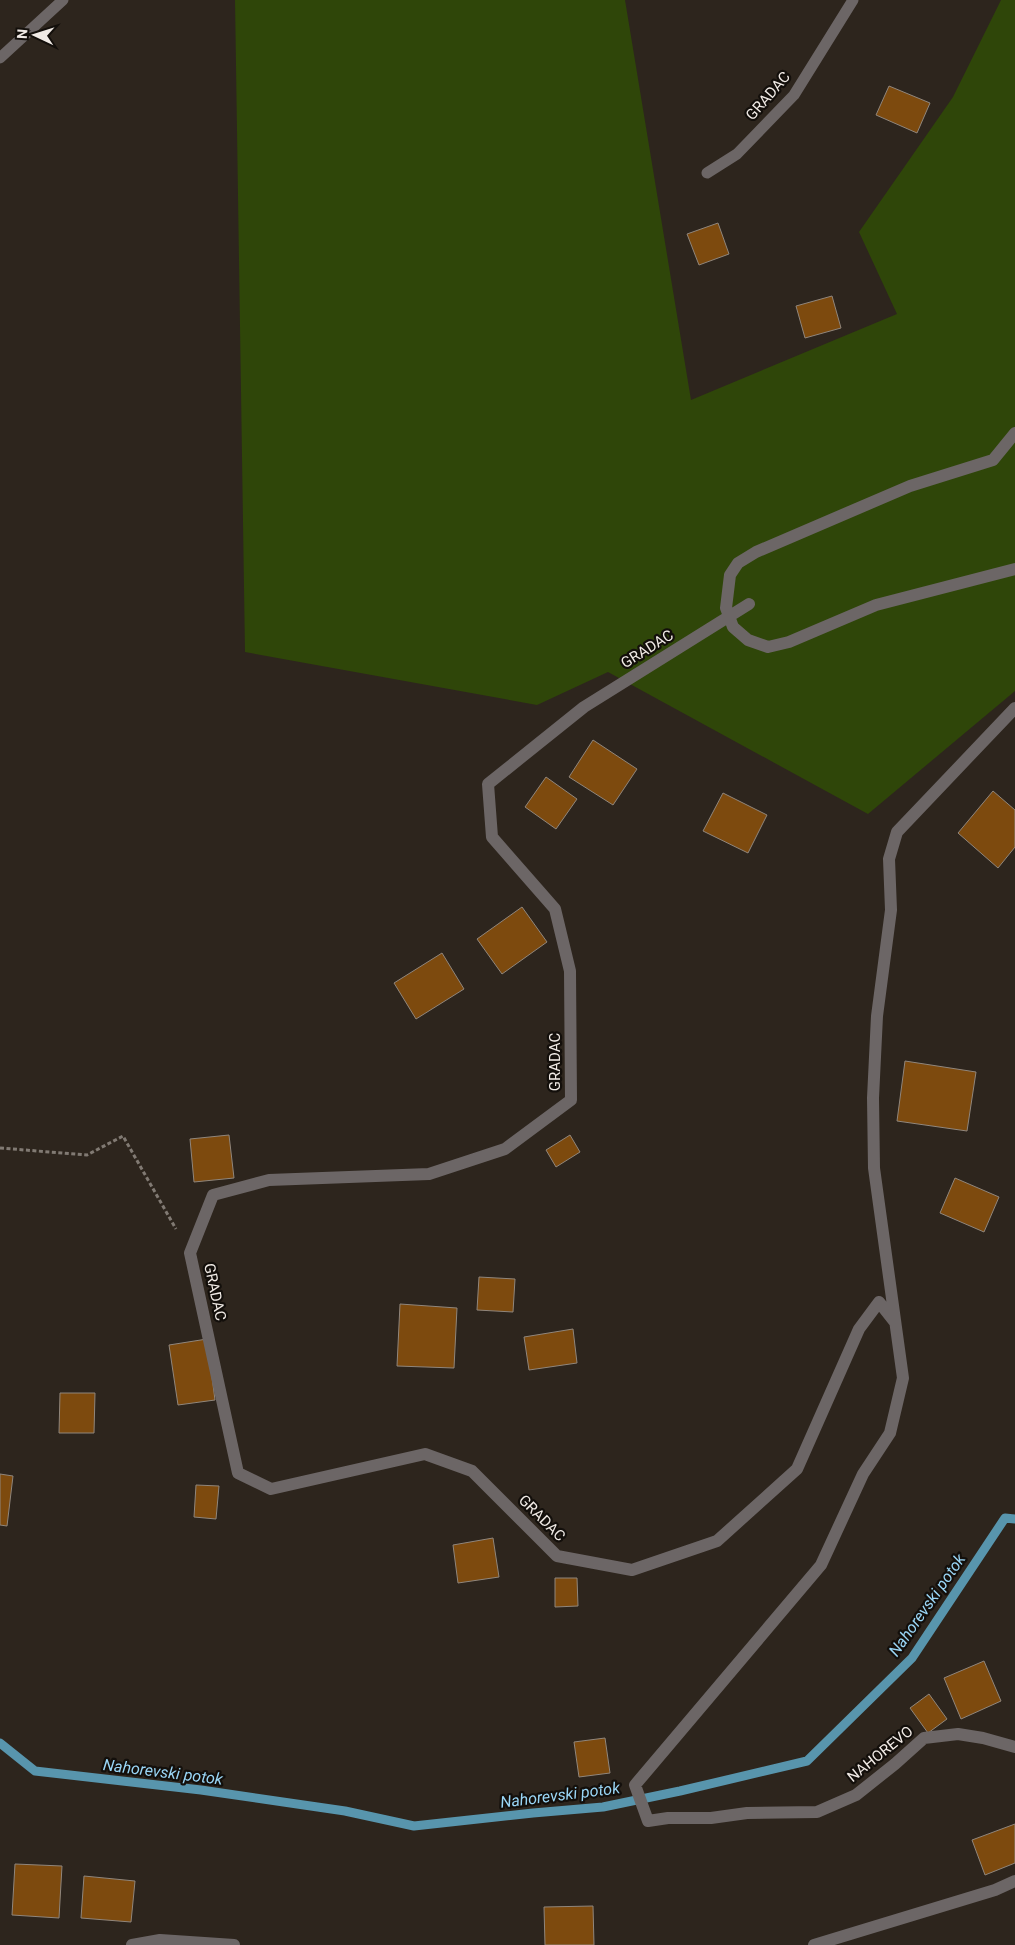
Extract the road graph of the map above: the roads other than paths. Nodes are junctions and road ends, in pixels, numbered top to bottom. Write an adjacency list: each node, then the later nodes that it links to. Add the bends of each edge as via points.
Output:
1 (63, 0): 3 (lane)
2 (853, 0): 4 (lane, GRADAC, via 794,95 737,154)
3 (0, 58)
4 (707, 172)
5 (1015, 433): 8 (street, via 993,460 910,486 756,552 738,563 730,575 726,608)
6 (1015, 569): 8 (street, via 876,605 789,642 768,647 748,640 733,627)
7 (749, 604): 8 (street, GRADAC)
8 (729, 616): 10 (street, GRADAC, via 584,707 488,784 492,837 555,909 570,971 571,1100 505,1149 428,1174 269,1180 213,1195 190,1253 238,1473 271,1489 425,1454 472,1471 557,1556 632,1570 717,1542 797,1469 859,1329 880,1302)
9 (1015, 708): 10 (street, via 897,832 889,860 891,910 877,1016 873,1098 874,1168)
10 (894, 1321): 11 (street, NAHOREVO, via 903,1378 890,1433 863,1474 821,1565 635,1785 648,1821 747,1813 817,1812 856,1795 924,1738 958,1734)
11 (1015, 1747)
12 (1015, 1881): 15 (street, via 995,1890)
13 (132, 1945): 14 (street, via 160,1940)
14 (234, 1945)
15 (814, 1945)

